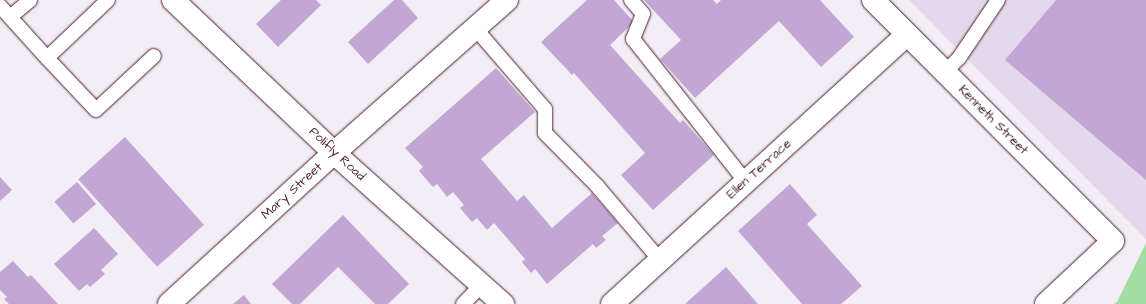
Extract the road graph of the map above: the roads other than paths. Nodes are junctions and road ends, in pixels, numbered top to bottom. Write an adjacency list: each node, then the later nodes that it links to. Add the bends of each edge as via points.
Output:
1 (30, 0): 9 (lane)
2 (108, 0): 13 (lane)
3 (173, 0): 15 (street, Polifly Road)
4 (507, 0): 10 (street, Mary Street)
5 (631, 0): 16 (lane, via 644,14 633,40)
6 (873, 0): 11 (street, Kenneth Street)
7 (998, 0): 14 (lane, via 959,58)
8 (0, 6): 9 (lane)
9 (10, 17): 13 (lane)
10 (475, 28): 15 (street, Mary Street); 17 (lane, via 545,108 545,133 598,187)
11 (907, 35): 14 (street, Kenneth Street); 16 (street, Ellen Terrace)
12 (154, 56): 13 (lane, via 96,110)
13 (47, 58)
14 (945, 72): 23 (street, Kenneth Street, via 1113,242)
15 (334, 153): 18 (street, Polifly Road); 19 (street, Mary Street)
16 (745, 181): 17 (street, Ellen Terrace)
17 (660, 260): 22 (street, Ellen Terrace)
18 (482, 284): 20 (lane); 21 (street, Polifly Road)
19 (169, 304)
20 (463, 304)
21 (503, 304)
22 (612, 304)
23 (1046, 304)

